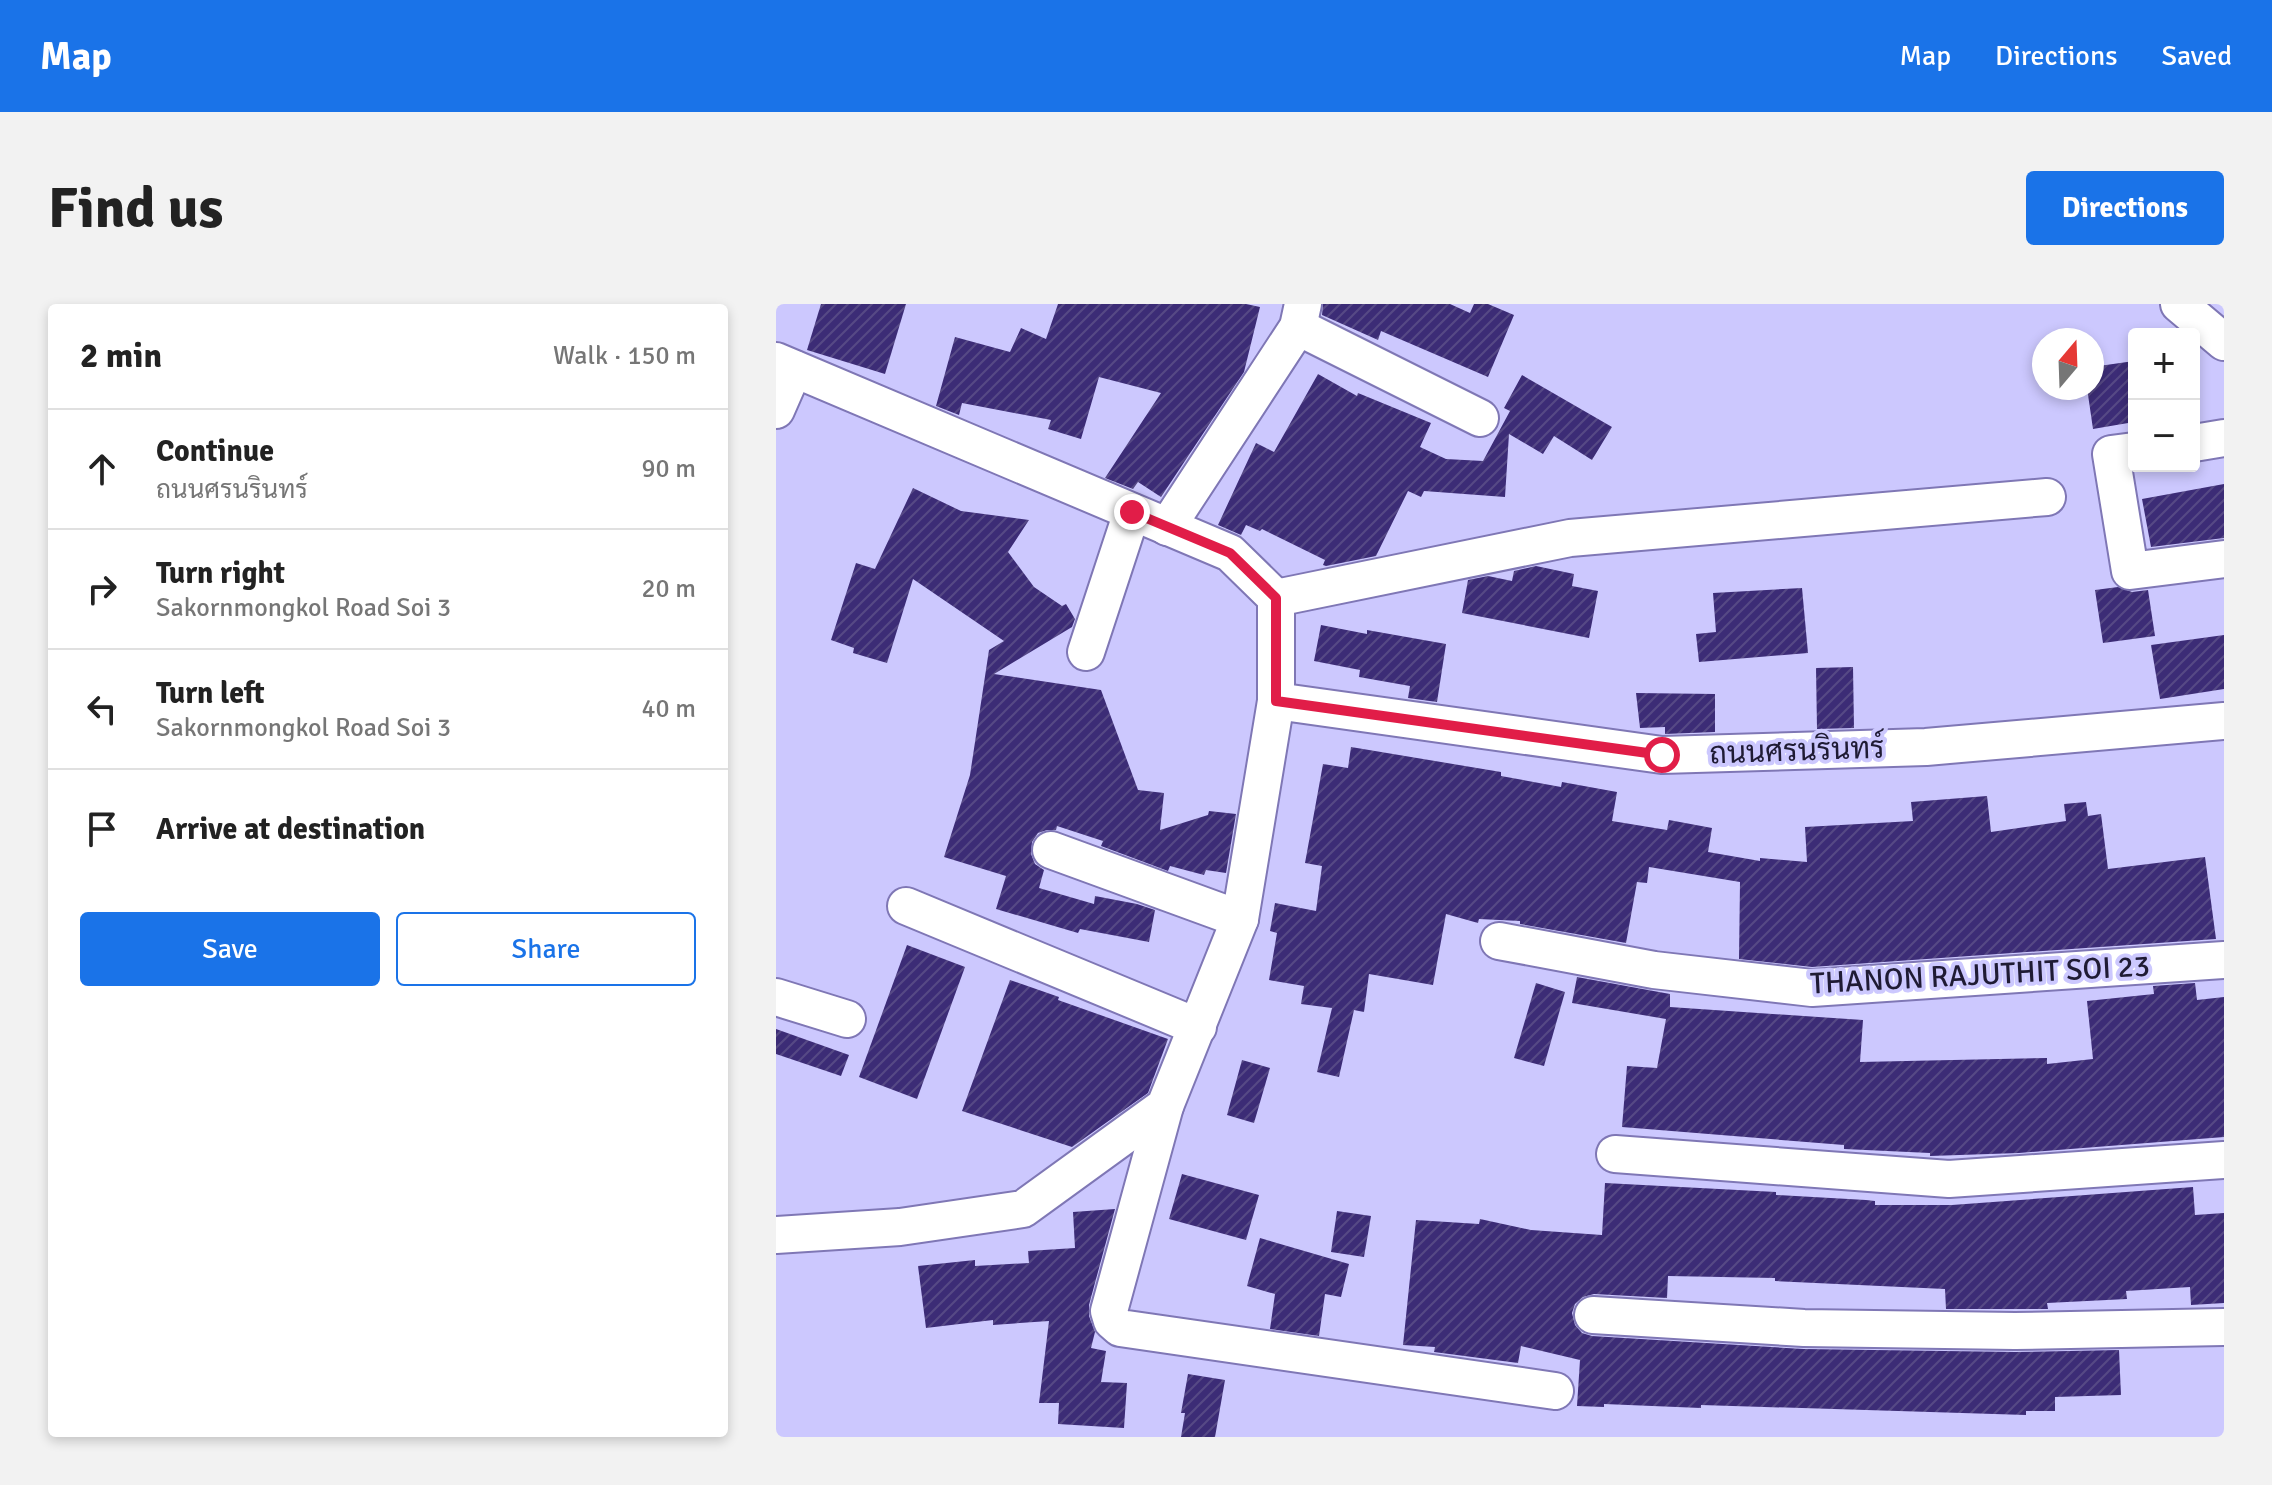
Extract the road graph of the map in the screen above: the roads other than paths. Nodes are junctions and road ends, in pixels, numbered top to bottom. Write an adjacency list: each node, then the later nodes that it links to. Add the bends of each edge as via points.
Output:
1 (2179, 304): 3 (street)
2 (1300, 316): 6 (street); 12 (street)
3 (2224, 342)
4 (785, 365): 5 (street); 11 (street)
5 (776, 410)
6 (1480, 418)
7 (2224, 438): 8 (street)
8 (2200, 442)
9 (2128, 452): 13 (street, via 2111,454 2130,571)
10 (2047, 497): 14 (street, via 1570,538)
11 (1132, 512): 12 (street); 15 (street)
12 (1167, 527): 14 (street, via 1230,553)
13 (2224, 559)
14 (1276, 598): 16 (street)
15 (1086, 652)
16 (1276, 701): 17 (street, ถนนศรนรินทร์, via 1662,755 1926,747); 20 (street)
17 (2224, 721)
18 (1051, 850): 20 (street)
19 (906, 906): 25 (street)
20 (1240, 919): 25 (street)
21 (1499, 941): 22 (street, THANON RAJUTHIT SOI 23, via 1654,970 1812,988)
22 (2224, 960)
23 (776, 997): 24 (street)
24 (847, 1019)
25 (1198, 1027): 26 (street)
26 (1165, 1106): 29 (street, via 1023,1209 900,1227); 32 (street, via 1109,1311 1120,1328)
27 (1615, 1154): 28 (street, via 1949,1179)
28 (2224, 1160)
29 (776, 1235)
30 (1593, 1315): 31 (street, via 1804,1328)
31 (2224, 1327)
32 (1555, 1391)

